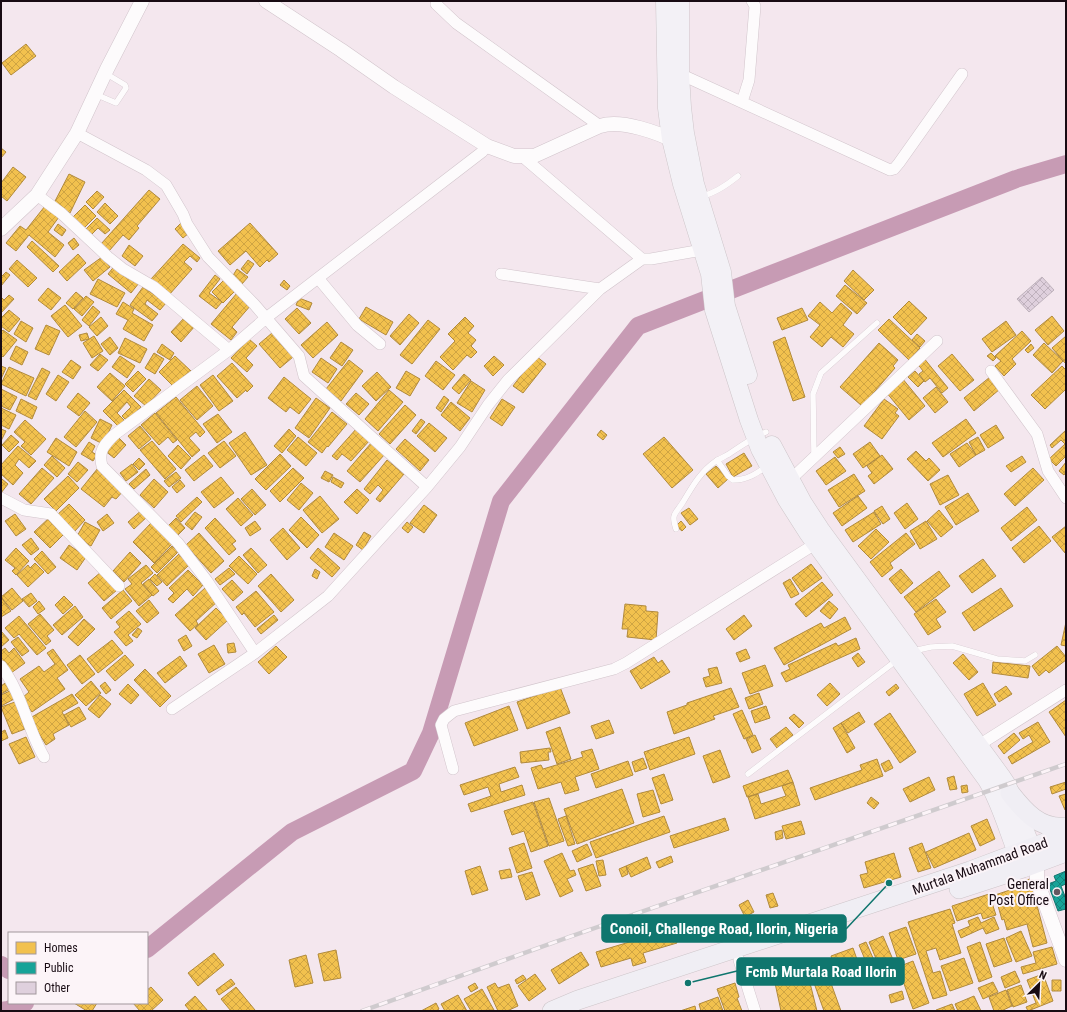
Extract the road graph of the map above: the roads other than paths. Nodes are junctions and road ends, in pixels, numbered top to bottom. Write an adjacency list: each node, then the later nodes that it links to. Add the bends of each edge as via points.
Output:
1 (142, 1): 7 (street)
2 (266, 1): 15 (street)
3 (665, 1): 14 (main road, via 667,108)
4 (680, 1): 8 (main road)
5 (752, 1): 11 (street, via 755,6 749,80)
6 (436, 4): 12 (street, via 456,22)
7 (105, 73): 10 (street); 10 (lane, via 126,88 116,103)
8 (680, 74): 11 (street); 16 (main road)
9 (962, 74): 11 (street, via 900,163 890,170)
10 (95, 94): 13 (street)
11 (742, 102)
12 (600, 126): 14 (street, via 626,125); 17 (street, via 534,156)
13 (76, 133): 19 (street); 28 (street, via 146,170 166,185 186,224 208,257)
14 (671, 139): 16 (street); 22 (main road)
15 (487, 146): 17 (street); 26 (street)
16 (688, 147): 20 (main road)
17 (523, 157): 23 (street)
18 (738, 176): 20 (lane, via 718,191)
19 (37, 195): 21 (street); 32 (street, via 61,213 108,257 154,287)
20 (699, 196): 24 (main road)
21 (1, 229)
22 (702, 250): 23 (street); 24 (main road)
23 (642, 259): 27 (street)
24 (716, 273): 34 (main road, via 720,308)
25 (501, 274): 27 (street)
26 (318, 278): 28 (street); 31 (street, via 357,325)
27 (600, 288): 39 (street, via 508,380 460,447)
28 (266, 318): 32 (street); 39 (street, via 300,356 304,376)
29 (877, 323): 35 (lane, via 821,373 814,394)
30 (937, 341): 35 (street)
31 (380, 344)
32 (229, 350): 45 (street, via 114,435 102,449 100,457 102,466 178,543 207,580)
33 (991, 370): 41 (street, via 1037,434 1048,471)
34 (761, 434): 36 (lane); 37 (main road); 38 (main road)
35 (814, 457): 38 (street)
36 (717, 460): 37 (lane, via 733,480 753,476); 42 (lane, via 690,487 674,514)
37 (768, 466): 43 (main road)
38 (790, 480): 46 (main road)
39 (427, 487): 45 (street, via 328,596)
40 (1, 498): 44 (street, via 24,510 51,514)
41 (1066, 498)
42 (676, 529)
43 (815, 544): 46 (main road); 53 (street, via 626,664 454,710 441,725)
44 (119, 586)
45 (255, 653): 50 (street)
46 (905, 655): 47 (lane, via 931,647 952,646 997,659 1025,661); 51 (main road); 54 (lane); 59 (main road, via 987,780)
47 (1035, 655)
48 (1, 666): 52 (street, via 9,677)
49 (1066, 690): 51 (street)
50 (172, 709)
51 (979, 745): 55 (main road)
52 (44, 757)
53 (453, 769)
54 (748, 774)
55 (1010, 793): 56 (highway, via 1034,820 1052,826); 59 (main road)
56 (1066, 827)
57 (1066, 835): 59 (highway, Murtala Muhammad Road)
58 (1066, 852): 59 (highway, Murtala Muhammad Road)
59 (1027, 858): 60 (highway, Murtala Muhammad Road); 61 (street); 62 (highway, Murtala Muhammad Road, via 948,879 578,1000)
60 (739, 960): 63 (highway, Murtala Muhammad Road); 64 (street)
61 (1066, 960)
62 (552, 1011)
63 (585, 1011)
64 (755, 1011)

